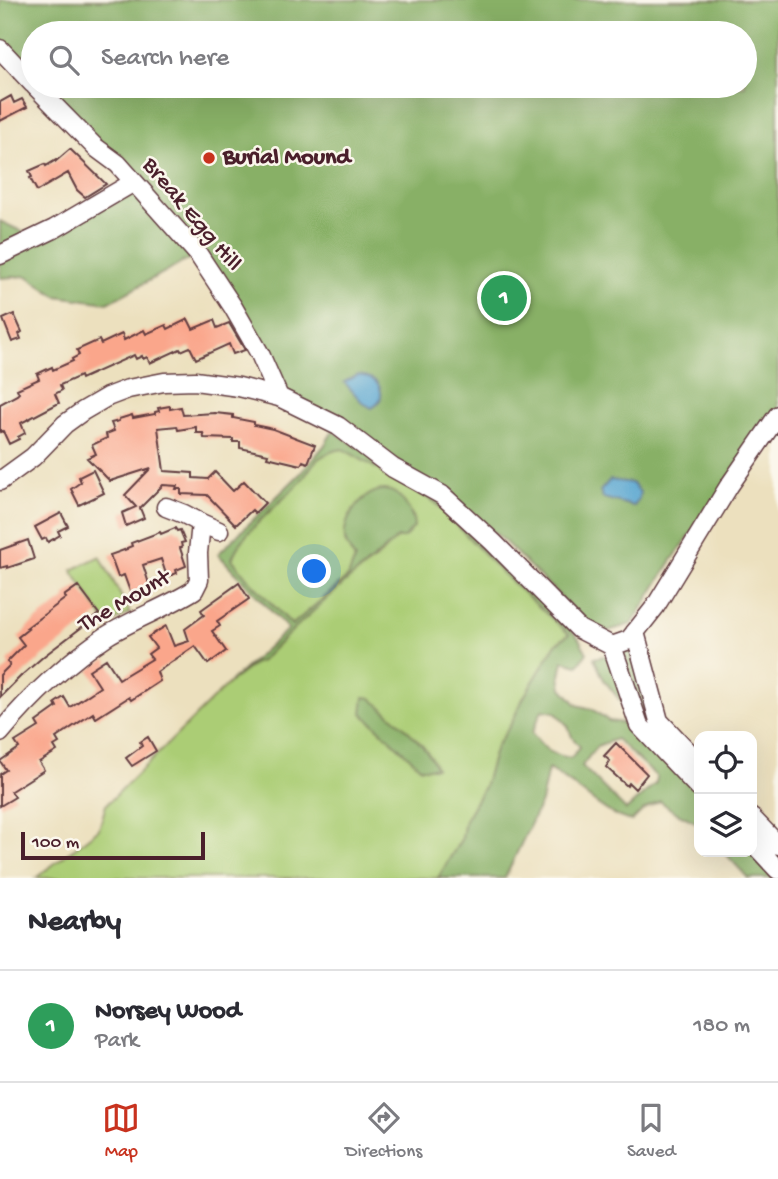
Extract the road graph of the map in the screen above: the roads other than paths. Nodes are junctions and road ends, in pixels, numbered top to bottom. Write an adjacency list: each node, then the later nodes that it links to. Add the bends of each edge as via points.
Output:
1 (0, 49): 2 (street, Break Egg Hill)
2 (21, 71)
3 (47, 98): 4 (street, Break Egg Hill)
4 (134, 182): 5 (street); 6 (street, Break Egg Hill, via 214,277 260,354)
5 (0, 255)
6 (279, 397): 8 (street, via 195,381 128,389 83,411); 13 (street, via 338,426 393,468 442,495 579,629)
7 (778, 415): 12 (street)
8 (0, 481)
9 (166, 507): 10 (street)
10 (201, 523): 11 (street); 14 (street, The Mount, via 199,580 194,590 83,654 19,710)
11 (219, 531)
12 (635, 632): 13 (street, via 629,640); 15 (street, via 659,721)
13 (612, 646): 16 (street, via 639,725)
14 (0, 733)
15 (694, 758)
16 (694, 783)
17 (757, 823): 18 (street)
18 (778, 845)
19 (757, 847): 20 (street)
20 (778, 870)

